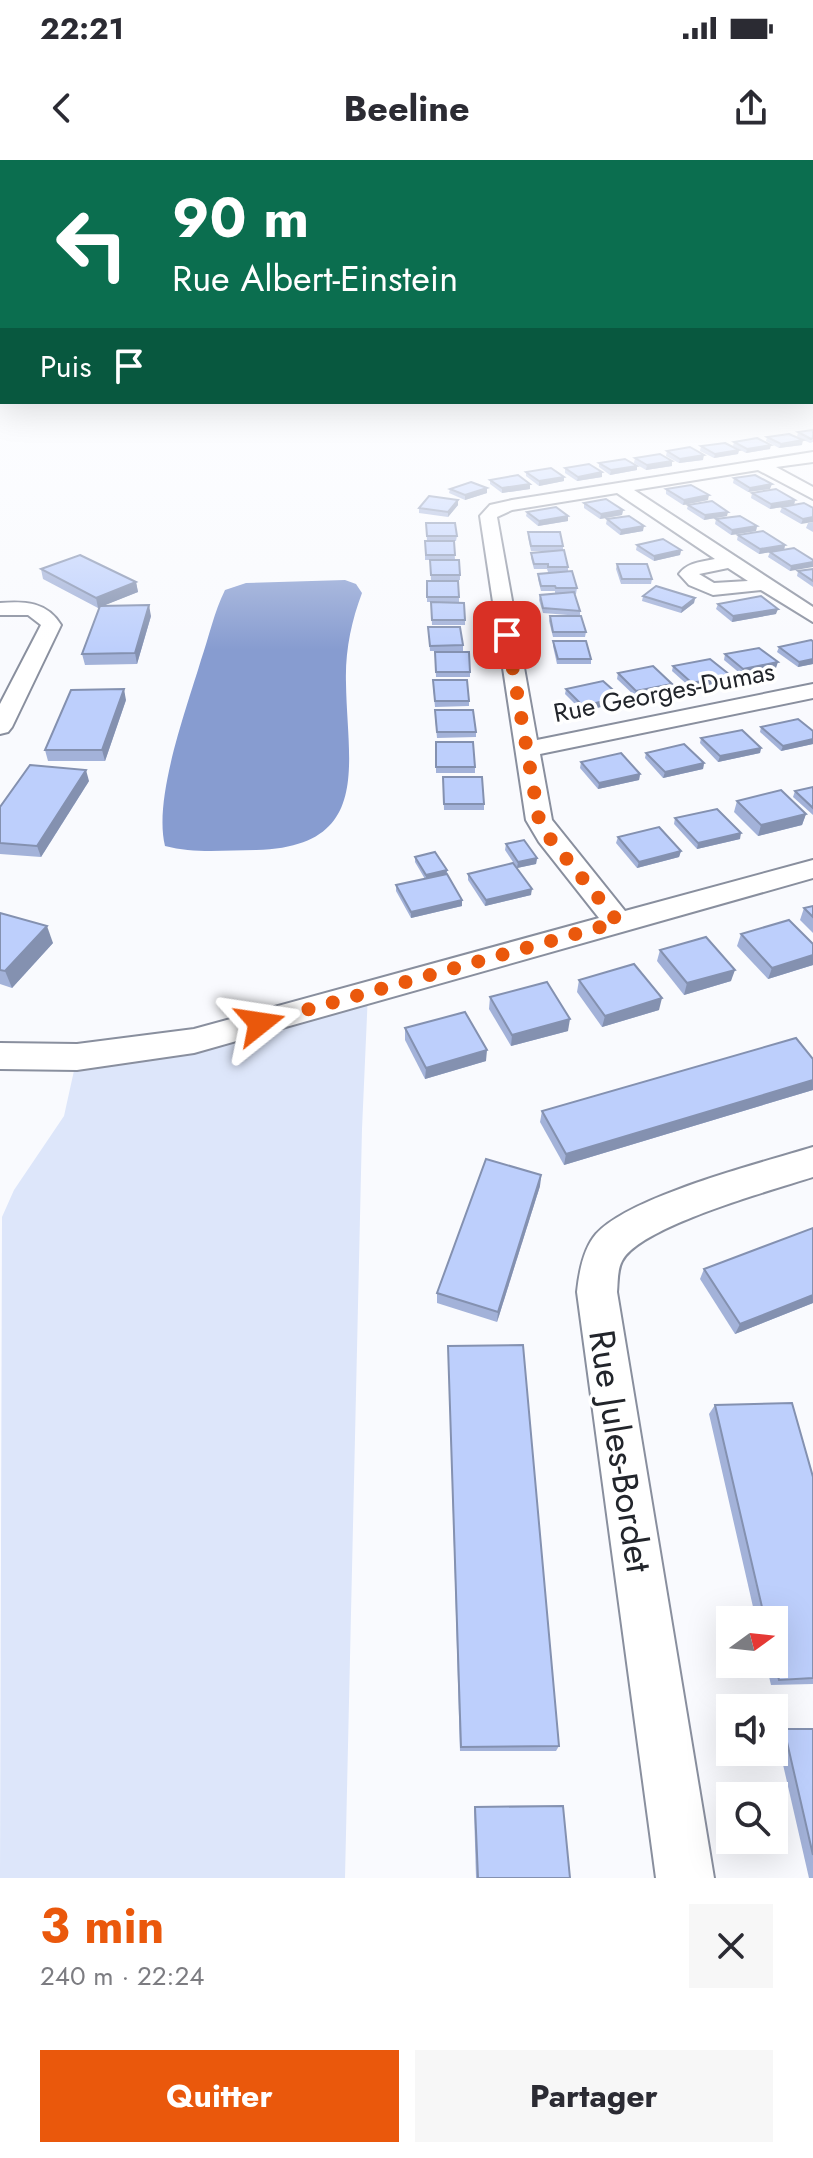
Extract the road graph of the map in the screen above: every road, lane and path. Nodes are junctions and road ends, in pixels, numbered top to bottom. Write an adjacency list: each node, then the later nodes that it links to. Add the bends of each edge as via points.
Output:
1 (613, 489): 9 (street, via 512,505 488,516)
2 (622, 489): 3 (street)
3 (731, 562): 4 (street); 4 (street, via 688,574 715,590)
4 (763, 584): 6 (street)
5 (0, 609): 8 (street, via 34,610 51,625)
6 (813, 616)
7 (813, 691): 9 (street, Rue Georges-Dumas)
8 (0, 727)
9 (527, 749): 11 (street, via 539,820)
10 (813, 869): 11 (street)
11 (618, 922): 12 (street, via 194,1041 77,1057)
12 (0, 1056)
13 (813, 1162): 14 (street, Rue Jules-Bordet, via 638,1224 609,1246 599,1269 597,1292)
14 (685, 1878)

